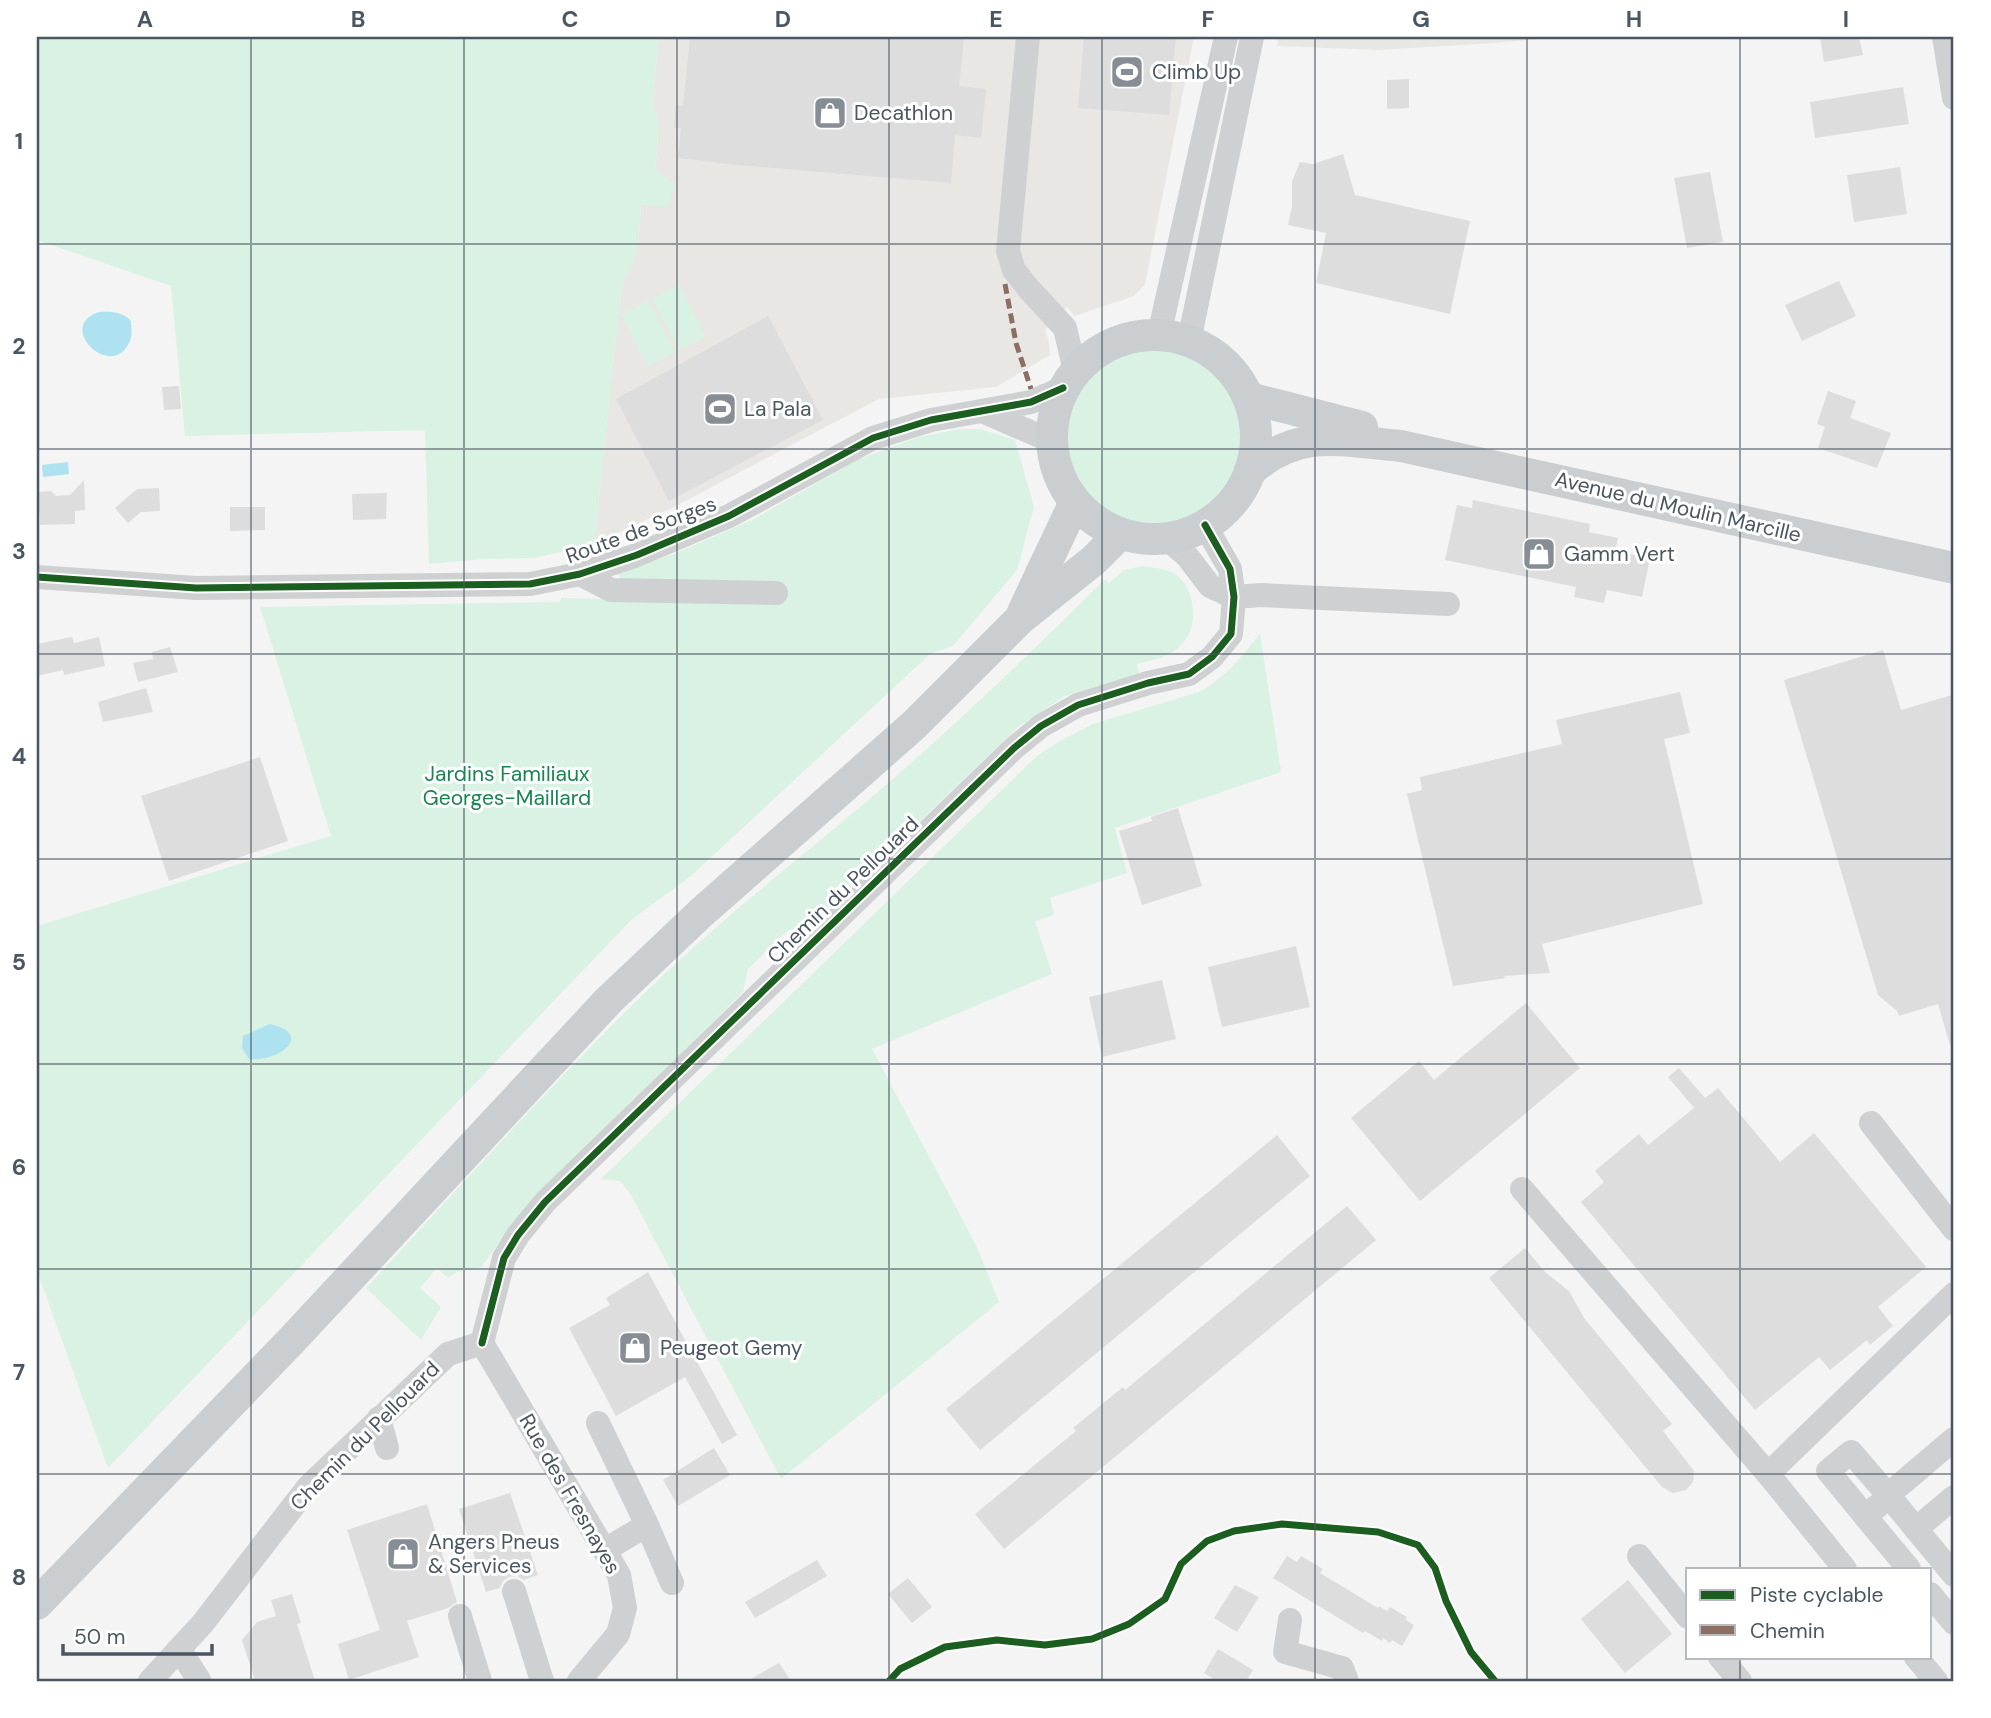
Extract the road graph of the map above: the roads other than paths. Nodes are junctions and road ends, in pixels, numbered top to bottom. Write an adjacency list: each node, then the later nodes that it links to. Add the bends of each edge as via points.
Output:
1 (1028, 37): 7 (street, via 1008,251 1014,270 1065,328)
2 (1226, 37): 6 (street)
3 (1252, 37): 6 (street)
4 (1944, 37): 5 (street)
5 (1954, 98)
6 (1174, 338): 7 (main road, via 1128,338 1099,351); 8 (main road, via 1214,354)
7 (1069, 380): 9 (street, Route de Sorges, via 1031,402); 10 (main road, via 1054,414)
8 (1249, 398): 11 (main road, Avenue du Moulin Marcille, via 1356,425); 12 (main road, via 1256,447)
9 (982, 411): 10 (street); 18 (street, Route de Sorges, via 931,420 873,438 729,516)
10 (1051, 441): 13 (main road, via 1058,474)
11 (1401, 446): 12 (main road, Avenue du Moulin Marcille, via 1321,438 1288,446); 17 (main road, Avenue du Moulin Marcille)
12 (1250, 471): 14 (main road, via 1233,502)
13 (1075, 502): 15 (main road, via 1095,521); 23 (main road)
14 (1205, 525): 16 (main road); 21 (street, Chemin du Pellouard, via 1230,569)
15 (1121, 534): 16 (main road); 23 (main road)
16 (1166, 538): 21 (street, via 1210,586)
17 (1954, 568)
18 (580, 574): 19 (street, Route de Sorges, via 530,584 196,588); 20 (street, via 611,590)
19 (37, 577)
20 (776, 593)
21 (1234, 597): 22 (street); 28 (street, Chemin du Pellouard, via 1231,634 1212,657 1189,674 1078,705 1014,748 545,1202 504,1258)
22 (1448, 604)
23 (1020, 619): 47 (main road, via 914,725 609,1000)
24 (1871, 1123): 26 (street)
25 (1522, 1189): 33 (street)
26 (1954, 1229)
27 (1954, 1294): 33 (street)
28 (482, 1343): 29 (street, Chemin du Pellouard, via 448,1354); 39 (street, Rue des Fresnayes)
29 (379, 1418): 32 (street); 52 (street, Chemin du Pellouard, via 308,1487 266,1556)
30 (598, 1423): 37 (street)
31 (1954, 1439): 34 (street)
32 (387, 1448)
33 (1768, 1474): 41 (street)
34 (1888, 1496): 36 (street); 36 (street, via 1851,1452 1828,1471); 38 (street)
35 (1954, 1497): 38 (street)
36 (1865, 1516): 42 (street)
37 (647, 1525): 39 (street); 44 (street)
38 (1916, 1529): 43 (street)
39 (605, 1550): 59 (street, Rue des Fresnayes, via 619,1575 625,1608 618,1634)
40 (1639, 1556): 48 (street)
41 (1844, 1568)
42 (1908, 1568)
43 (1954, 1575)
44 (672, 1583)
45 (514, 1591): 58 (street)
46 (1932, 1596): 51 (street)
47 (37, 1604)
48 (1686, 1615)
49 (460, 1616): 57 (street)
50 (1290, 1620): 60 (street, via 1285,1652 1342,1668)
51 (1954, 1623)
52 (179, 1649): 55 (street); 56 (street, Chemin du Pellouard)
53 (1721, 1658): 61 (street)
54 (1917, 1658): 62 (street)
55 (199, 1680)
56 (151, 1681)
57 (480, 1681)
58 (542, 1681)
59 (579, 1681)
60 (1347, 1681)
61 (1740, 1681)
62 (1936, 1681)

